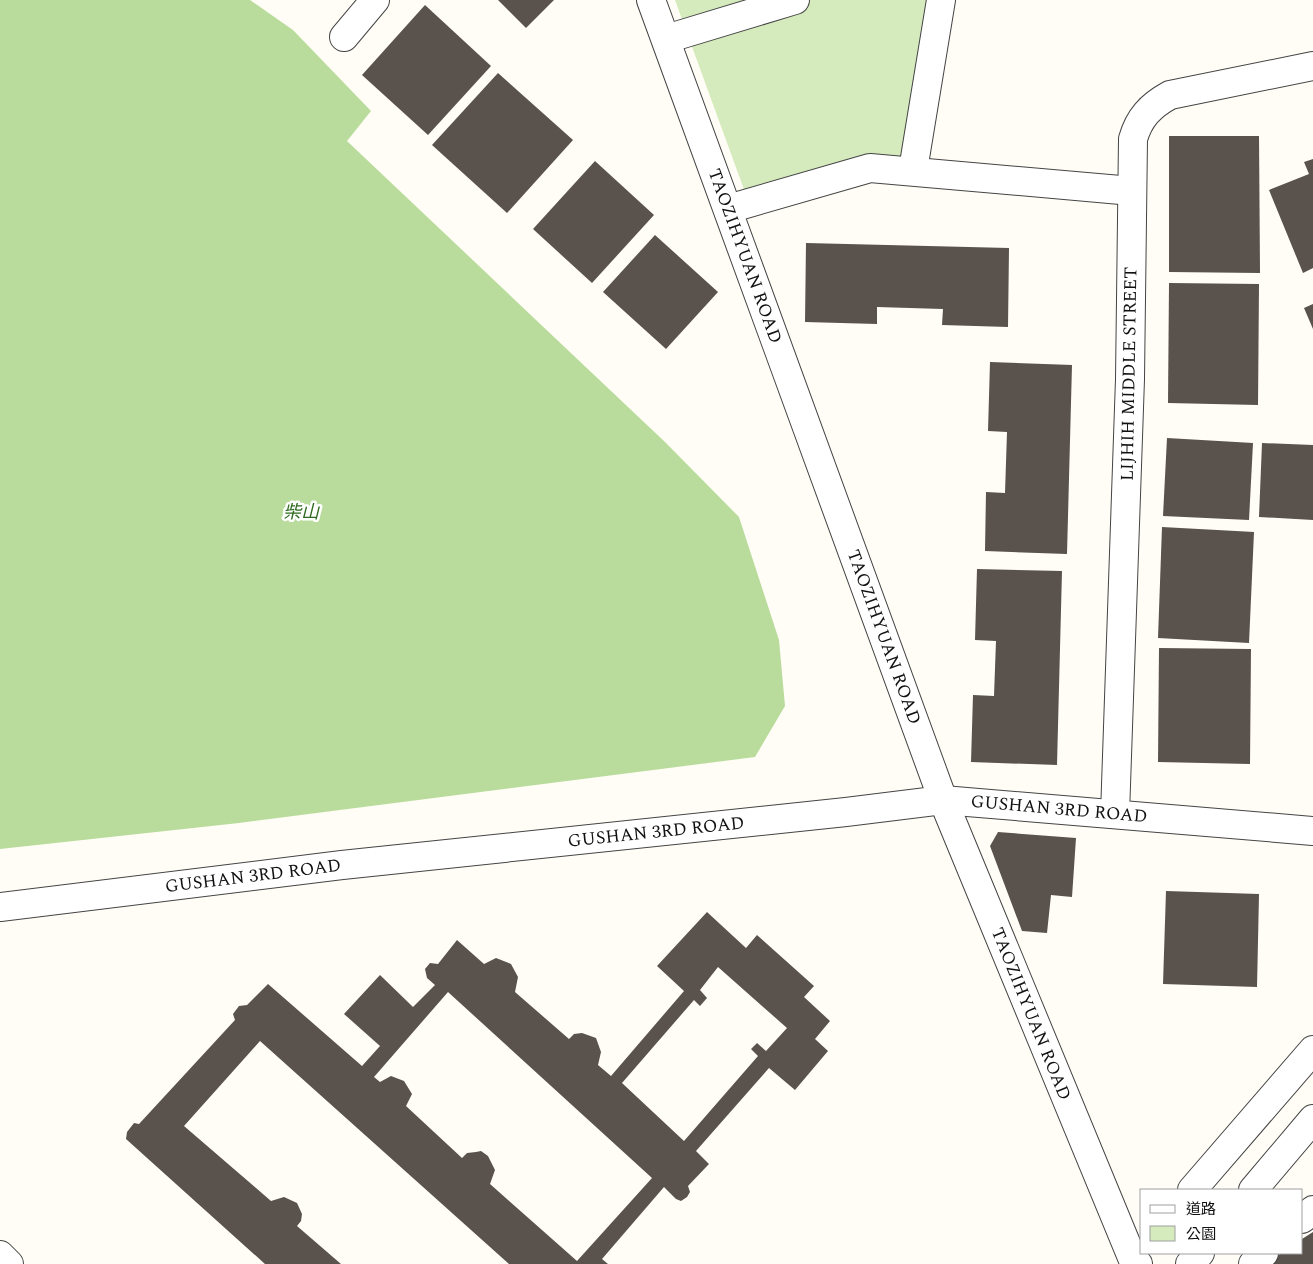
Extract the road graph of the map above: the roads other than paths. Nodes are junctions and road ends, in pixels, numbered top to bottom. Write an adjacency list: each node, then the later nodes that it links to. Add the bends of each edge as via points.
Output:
1 (375, 0): 5 (street)
2 (652, 0): 6 (street, TAOZIHYUAN ROAD)
3 (795, 0): 6 (street)
4 (941, 0): 8 (street)
5 (344, 37)
6 (666, 39): 10 (street, TAOZIHYUAN ROAD)
7 (1313, 66): 9 (street, LIJHIH MIDDLE STREET, via 1170,96 1155,103 1137,126 1133,139)
8 (913, 170): 9 (street); 10 (street, via 870,168)
9 (1132, 190): 12 (street, LIJHIH MIDDLE STREET, via 1130,379)
10 (728, 209): 11 (street, TAOZIHYUAN ROAD)
11 (943, 800): 12 (street, GUSHAN 3RD ROAD); 14 (street, GUSHAN 3RD ROAD, via 342,865); 24 (street, TAOZIHYUAN ROAD)
12 (1115, 814): 13 (street, GUSHAN 3RD ROAD)
13 (1313, 831)
14 (0, 907)
15 (1313, 1050): 17 (street)
16 (1313, 1119): 18 (street)
17 (1193, 1189)
18 (1254, 1189)
19 (1313, 1210): 20 (street)
20 (1303, 1218)
21 (1199, 1254): 26 (street)
22 (1263, 1254): 27 (street)
23 (0, 1255): 25 (street)
24 (1135, 1259)
25 (9, 1264)
26 (1190, 1264)
27 (1254, 1264)

